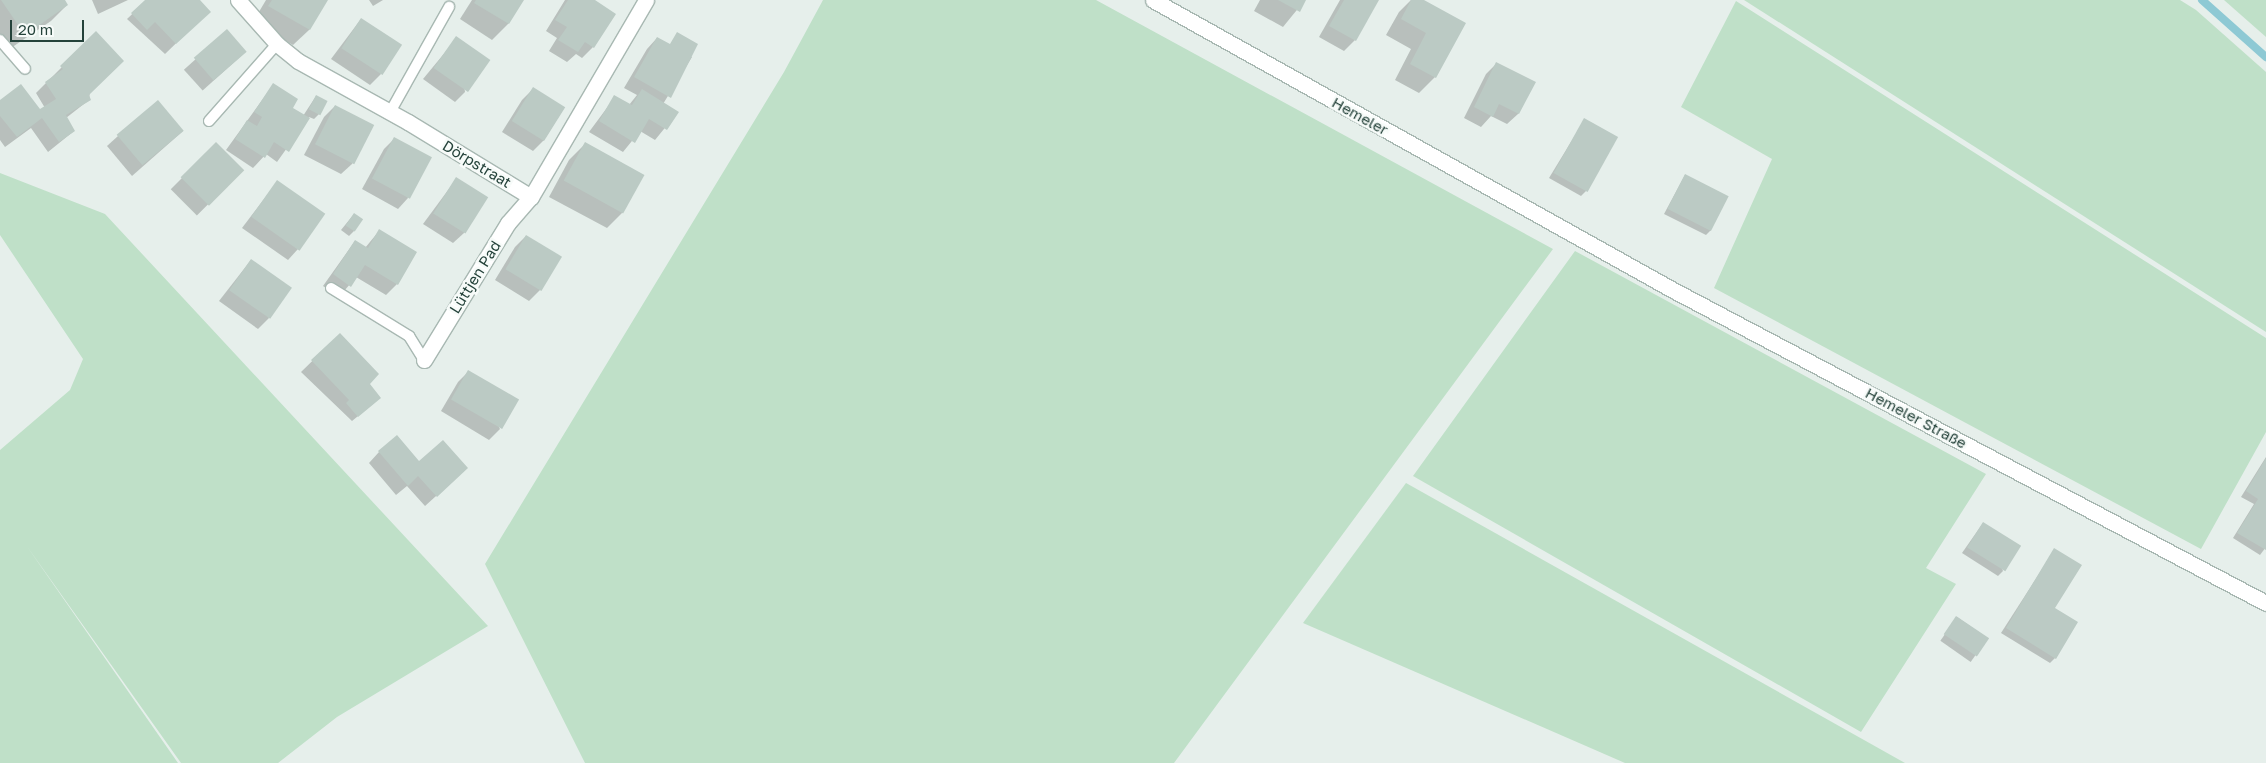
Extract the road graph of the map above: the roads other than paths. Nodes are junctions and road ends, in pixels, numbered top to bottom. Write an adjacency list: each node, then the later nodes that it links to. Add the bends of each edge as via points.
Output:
1 (646, 0): 10 (street)
2 (1153, 0): 11 (street, Hemeler)
3 (243, 2): 6 (street, Dörpstraat)
4 (448, 7): 8 (lane)
5 (0, 40): 7 (lane)
6 (277, 44): 8 (street, Dörpstraat, via 298,61); 9 (lane)
7 (25, 69)
8 (389, 114): 10 (street, Dörpstraat, via 408,122)
9 (210, 122)
10 (531, 197): 13 (street, Lüttjen Pad, via 508,222)
11 (1567, 232): 14 (street, Hemeler Straße)
12 (331, 288): 13 (lane, via 409,336)
13 (424, 360)
14 (2266, 603)

